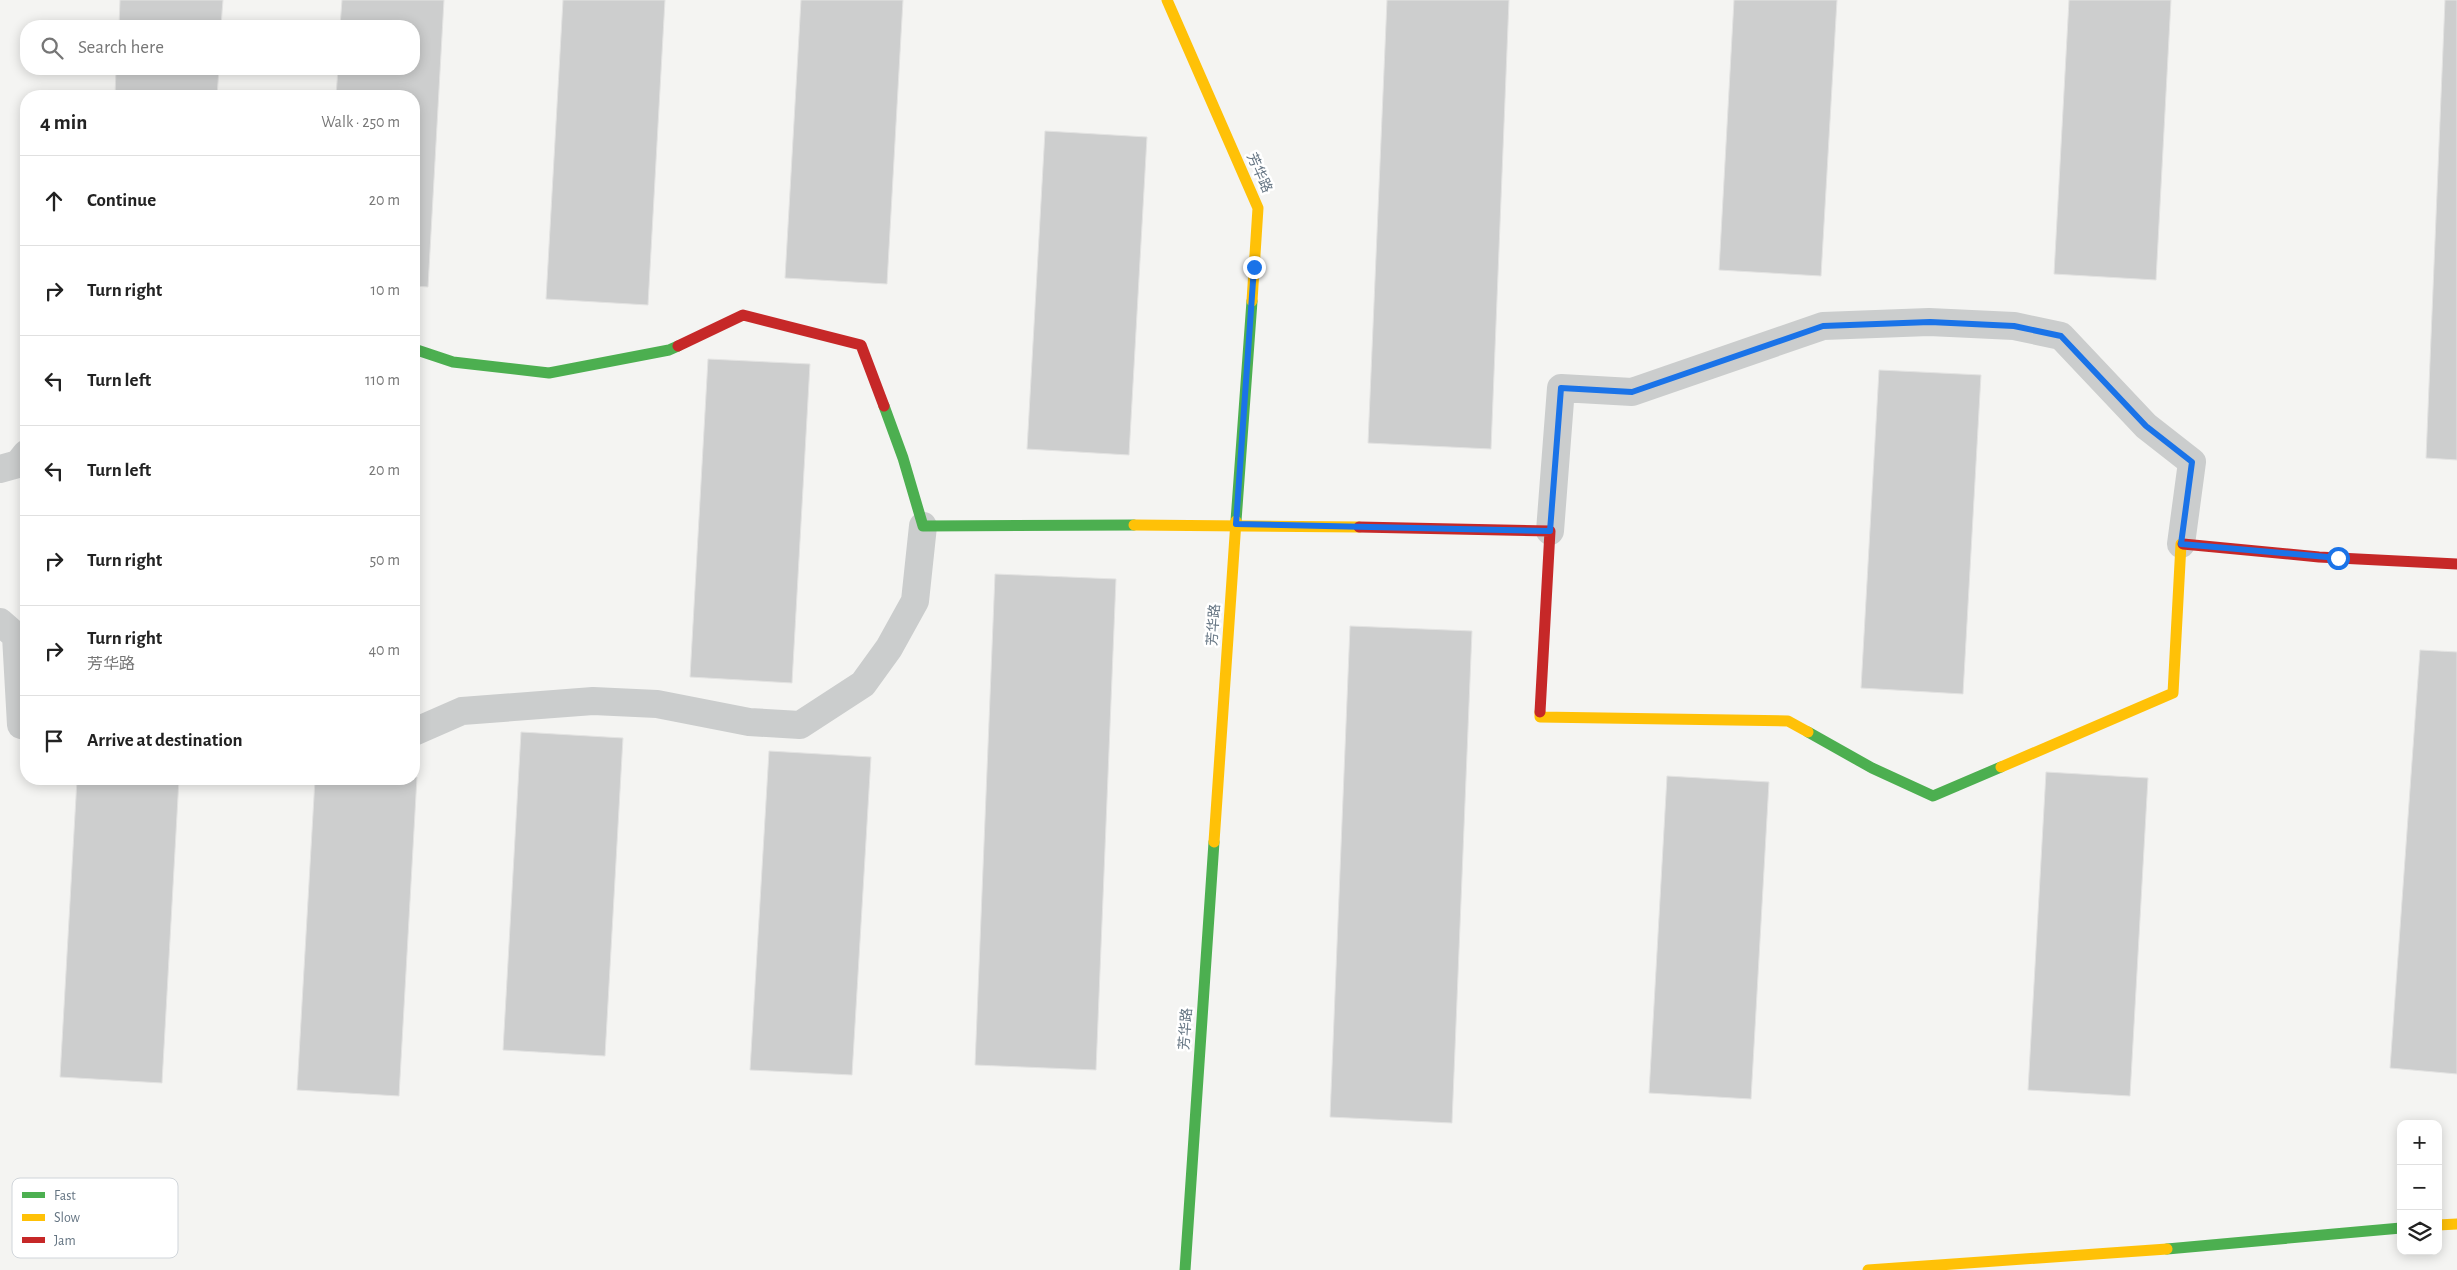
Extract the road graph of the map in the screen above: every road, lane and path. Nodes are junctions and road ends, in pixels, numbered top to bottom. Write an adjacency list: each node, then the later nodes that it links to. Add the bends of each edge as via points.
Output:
1 (1167, 0): 5 (street, 芳华路, via 1258,208)
2 (420, 351): 6 (street, via 453,362 548,373 669,350 743,316 861,346 903,458)
3 (20, 462): 4 (street)
4 (0, 469)
5 (1236, 524): 6 (street); 7 (street); 16 (street, 芳华路)
6 (923, 526): 12 (street, via 915,601 889,648 863,684 800,725 748,722 657,704 593,701 462,711)
7 (1550, 531): 8 (street, via 1561,388 1632,392 1823,326 1930,322 2014,326 2061,336 2146,426 2192,462); 8 (street, via 1540,717 1788,721 1872,768 1933,796 2173,693)
8 (2181, 544): 9 (street)
9 (2457, 564)
10 (0, 622): 11 (street, via 16,636)
11 (20, 707)
12 (420, 729)
13 (2457, 1224): 14 (street)
14 (2442, 1225)
15 (2397, 1228): 17 (street, via 2116,1254)
16 (1184, 1270)
17 (1868, 1270)

